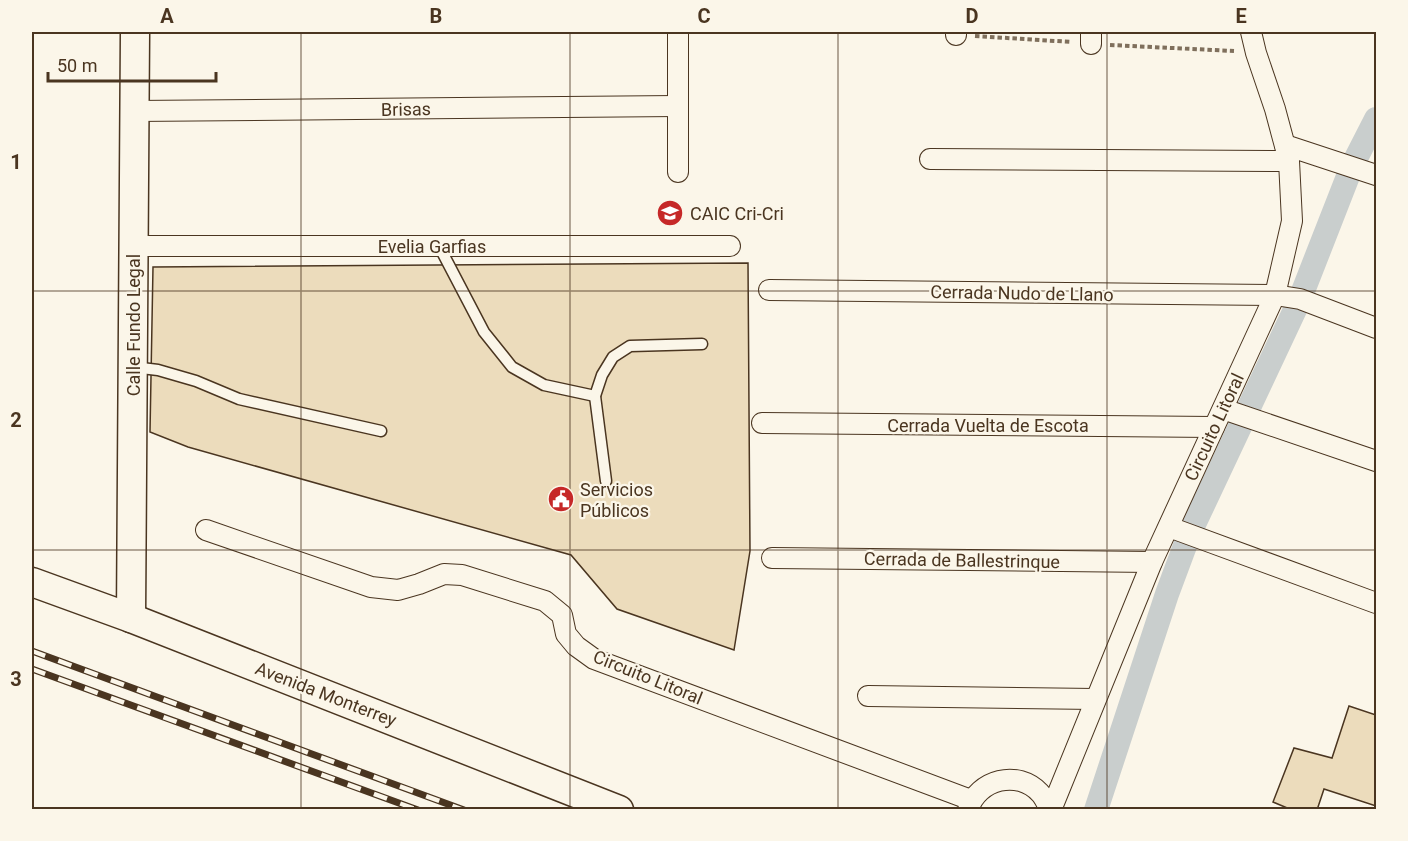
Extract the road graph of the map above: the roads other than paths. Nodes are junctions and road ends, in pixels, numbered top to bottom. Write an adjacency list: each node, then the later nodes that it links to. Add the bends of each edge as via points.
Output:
1 (135, 32): 5 (street, Calle Fundo Legal)
2 (678, 32): 4 (street)
3 (1251, 32): 6 (street, Circuito Litoral)
4 (677, 106): 5 (street, Brisas); 8 (street)
5 (134, 111): 10 (street, Calle Fundo Legal)
6 (1287, 153): 7 (street); 9 (street); 14 (street, Circuito Litoral, via 1292,221)
7 (930, 159)
8 (678, 172)
9 (1377, 175)
10 (134, 246): 11 (street, Evelia Garfias); 17 (street, Calle Fundo Legal)
11 (439, 246): 12 (street, Evelia Garfias); 18 (lane, via 484,332 512,367 544,385)
12 (730, 246)
13 (769, 290): 14 (street, Cerrada Nudo de Llano)
14 (1275, 295): 15 (street, Cerrada Nudo de Llano, via 1300,299); 19 (street, Circuito Litoral)
15 (1377, 328)
16 (702, 344): 18 (lane, via 630,346 614,357)
17 (133, 367): 22 (lane, via 196,381 239,399); 31 (street, Calle Fundo Legal)
18 (595, 396): 24 (lane)
19 (1223, 409): 21 (street, Circuito Litoral); 23 (street)
20 (762, 423): 21 (street, Cerrada Vuelta de Escota)
21 (1214, 427): 25 (street, Circuito Litoral)
22 (381, 431)
23 (1377, 461)
24 (606, 481)
25 (1168, 527): 28 (street, Circuito Litoral); 30 (street)
26 (206, 530): 34 (street, Circuito Litoral, via 371,587 398,590 444,574 462,575 545,601 562,615 566,634 576,646 594,658)
27 (772, 558): 28 (street, Cerrada de Ballestrinque)
28 (1152, 562): 33 (street, Circuito Litoral)
29 (32, 582): 31 (street, Avenida Monterrey)
30 (1377, 603)
31 (131, 618): 35 (street, Avenida Monterrey)
32 (868, 696): 33 (street)
33 (1095, 699): 36 (street, Circuito Litoral)
34 (970, 805): 36 (street, Circuito Litoral, via 985,786 1004,779 1033,787)
35 (619, 810)
36 (1050, 810)

